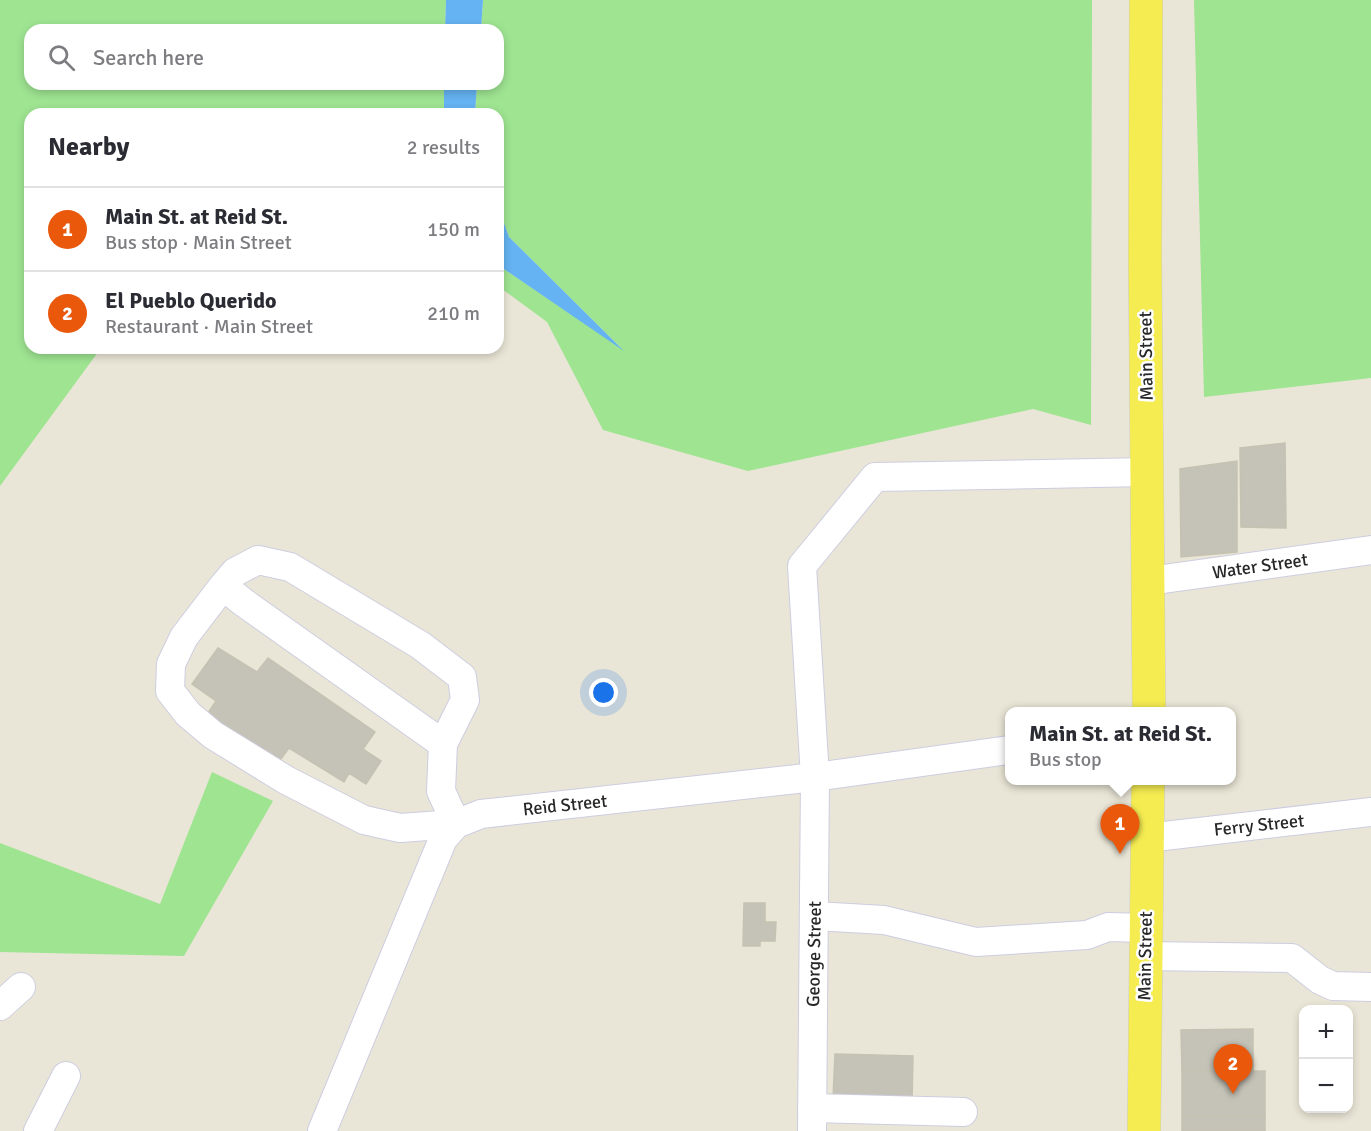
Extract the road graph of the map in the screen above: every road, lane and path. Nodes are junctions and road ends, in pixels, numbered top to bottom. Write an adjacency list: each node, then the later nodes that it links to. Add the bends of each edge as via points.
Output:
1 (1146, 0): 2 (main road, Main Street)
2 (1148, 472): 4 (main road, Main Street); 9 (street, George Street, via 875,477 802,567)
3 (1371, 550): 4 (street, Water Street)
4 (1149, 581): 6 (main road, Main Street)
5 (224, 586): 7 (street); 7 (street, Reid Street, via 235,572 258,560 290,567 420,645 462,677 465,700); 12 (street, Reid Street, via 184,637 171,664 170,691 188,714 213,735 286,780 364,820 400,828)
6 (1149, 707)
7 (443, 744): 12 (street, via 441,791)
8 (1005, 751): 9 (street, Reid Street)
9 (815, 777): 12 (street, Reid Street, via 480,814); 14 (street, George Street)
10 (1148, 785): 13 (main road, Main Street)
11 (1371, 812): 13 (street, Ferry Street)
12 (456, 824): 23 (street, via 443,839)
13 (1147, 838): 15 (main road, Main Street)
14 (815, 916): 15 (street, via 884,920 976,942 1087,935 1108,927); 21 (street, George Street)
15 (1145, 942): 17 (street, via 1292,958 1333,986); 24 (main road, Main Street)
16 (21, 987): 18 (street)
17 (1371, 987)
18 (0, 1006)
19 (66, 1076): 22 (street)
20 (963, 1112): 21 (street)
21 (812, 1120)
22 (38, 1131)
23 (322, 1131)
24 (1144, 1131)

